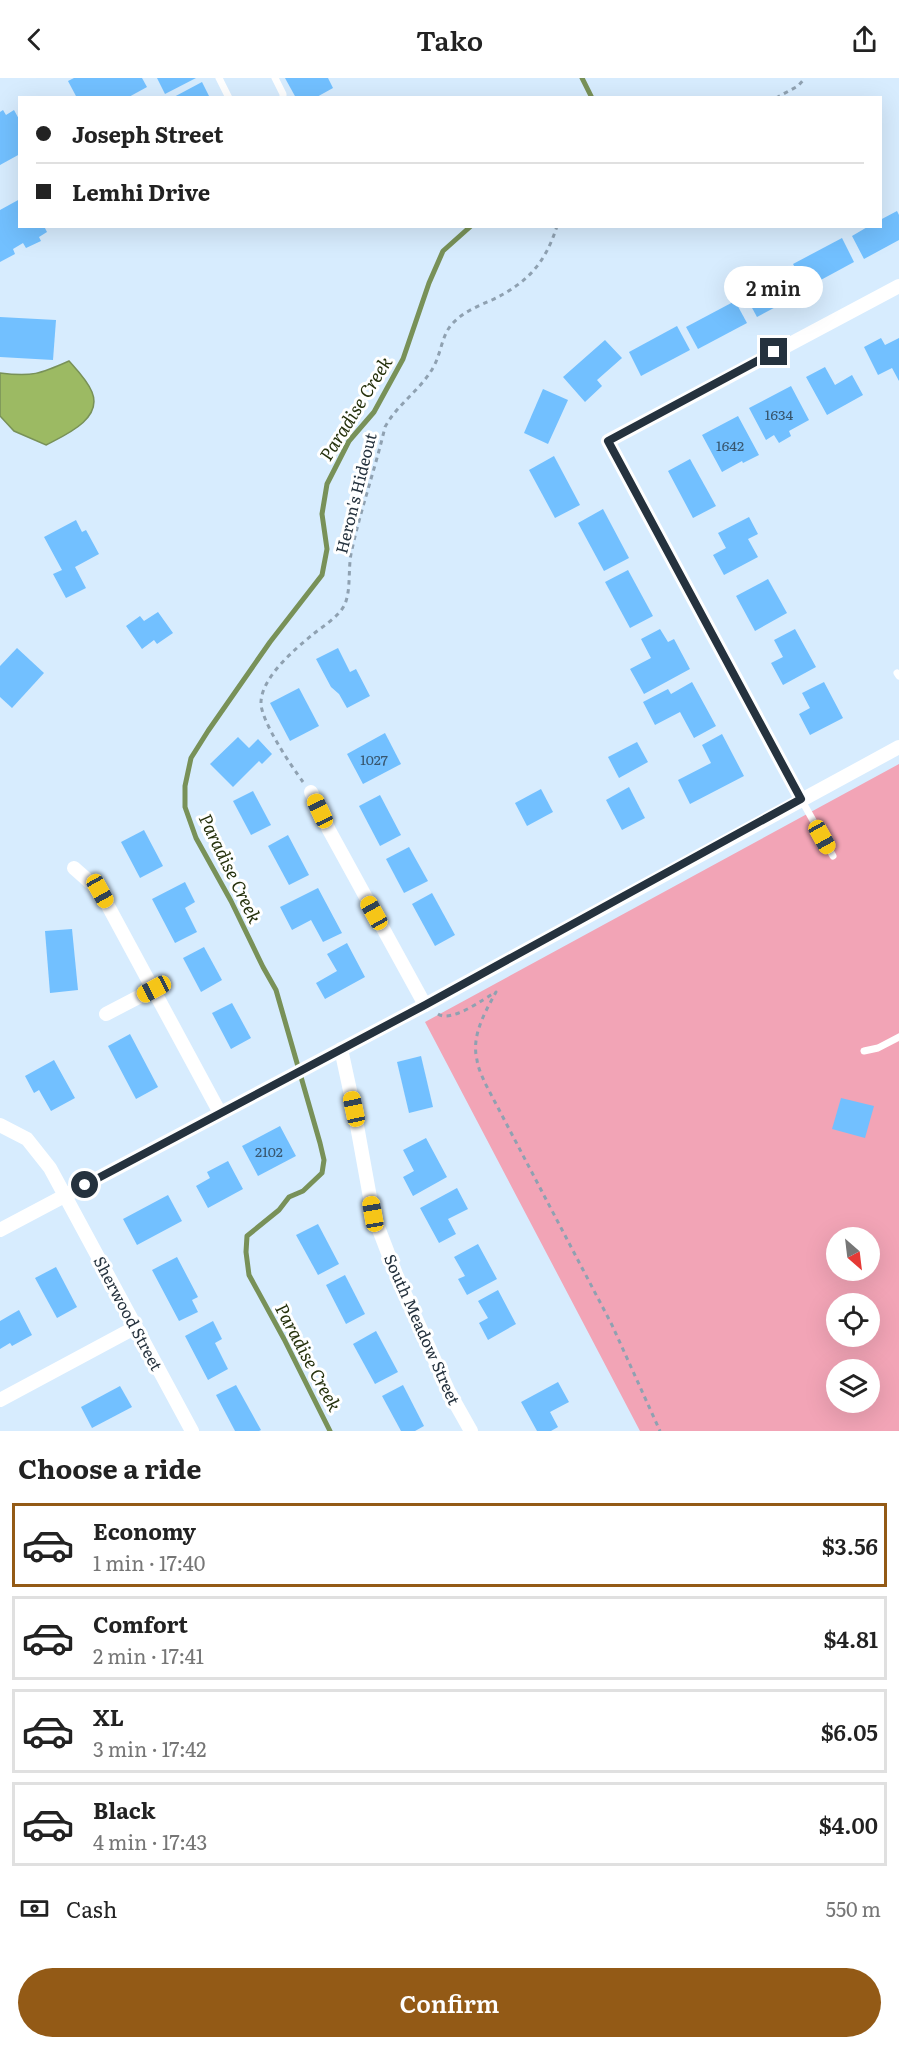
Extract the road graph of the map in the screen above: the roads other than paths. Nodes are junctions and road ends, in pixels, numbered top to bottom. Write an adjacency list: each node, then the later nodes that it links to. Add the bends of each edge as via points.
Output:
1 (219, 78): 3 (lane)
2 (274, 78): 4 (lane)
3 (228, 96)
4 (283, 96)
5 (899, 286): 8 (street, via 608,441)
6 (899, 747): 8 (street)
7 (310, 792): 12 (street)
8 (801, 799): 9 (lane); 12 (street)
9 (832, 856)
10 (74, 868): 11 (street, via 100,891)
11 (154, 989): 13 (street); 17 (street)
12 (425, 1005): 15 (street)
13 (106, 1014)
14 (899, 1037): 16 (lane)
15 (341, 1049): 17 (street); 24 (street, South Meadow Street, via 373,1214 449,1392)
16 (864, 1051)
17 (220, 1113): 19 (street)
18 (0, 1125): 19 (street, Sherwood Street, via 27,1139)
19 (66, 1195): 20 (street); 21 (street, Sherwood Street)
20 (0, 1230)
21 (136, 1327): 22 (street); 23 (street, Sherwood Street)
22 (0, 1400)
23 (192, 1431)
24 (471, 1431)

